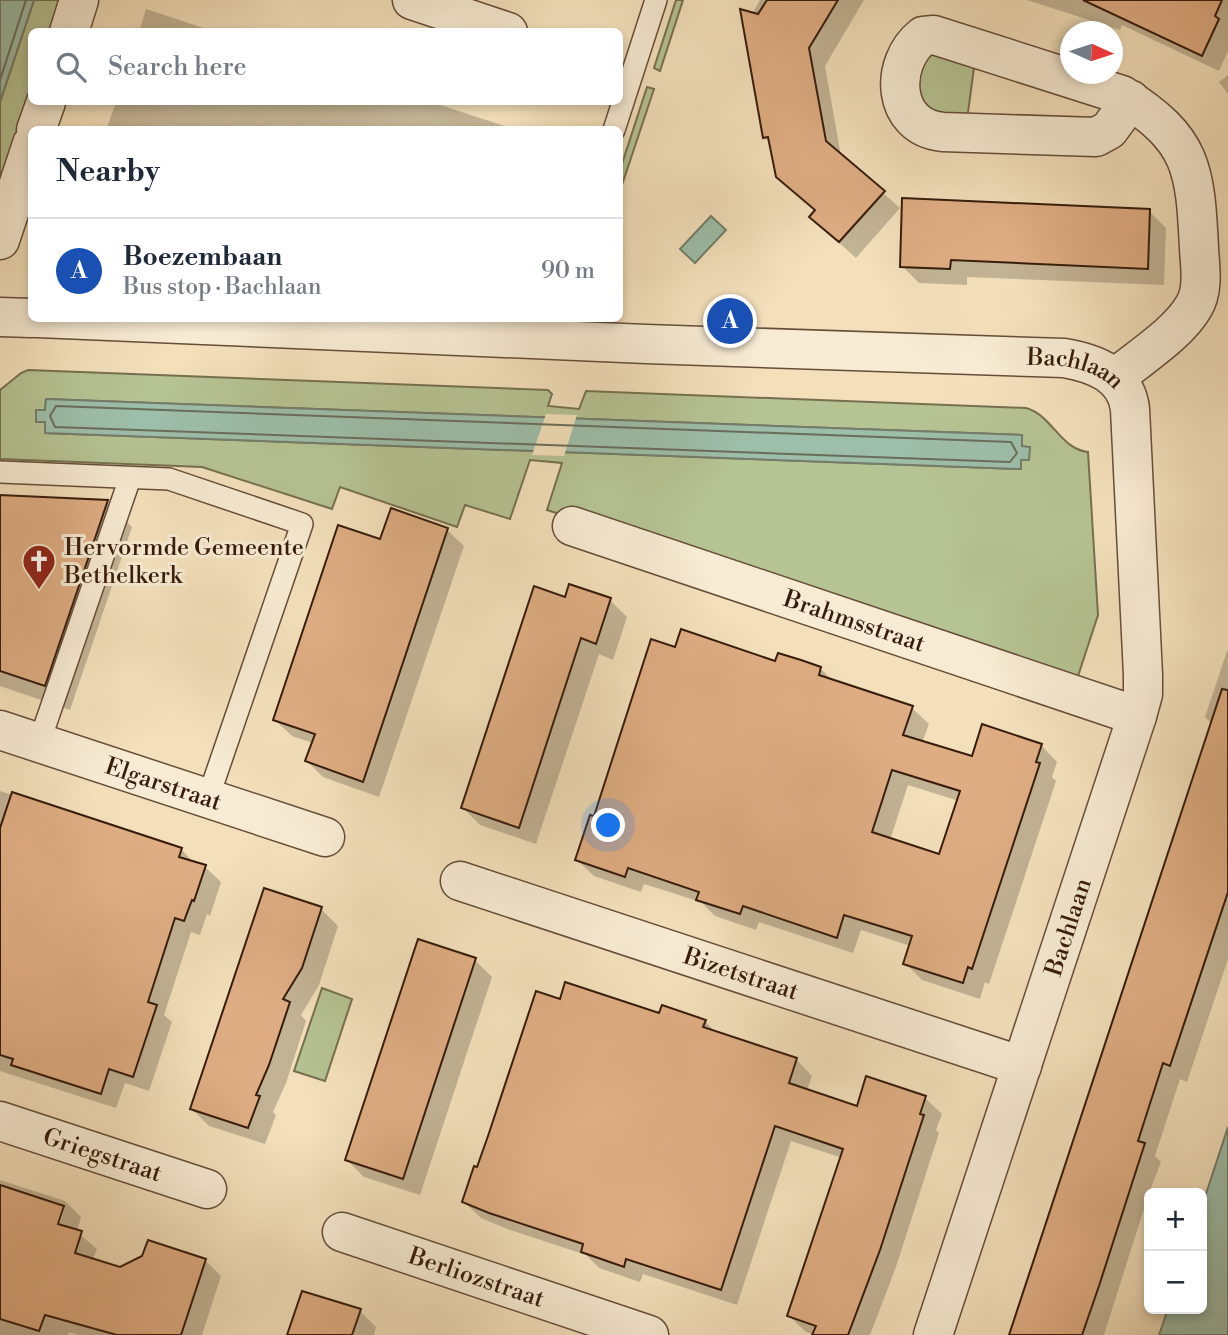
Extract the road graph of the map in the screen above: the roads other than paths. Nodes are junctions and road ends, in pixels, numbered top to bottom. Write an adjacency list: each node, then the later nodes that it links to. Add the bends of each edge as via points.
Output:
1 (79, 0): 4 (street)
2 (412, 0): 5 (street)
3 (656, 0): 7 (lane)
4 (70, 28)
5 (496, 28)
6 (1131, 100): 6 (street, via 1109,130 1096,136 943,132 926,129 907,114 901,83 911,49 923,36 934,35); 18 (street, via 1171,132 1186,155 1197,205 1200,289 1184,321)
7 (623, 102)
8 (45, 105): 10 (street)
9 (622, 105): 11 (lane)
10 (37, 126)
11 (615, 126)
12 (28, 156): 13 (street)
13 (0, 240)
14 (0, 317): 15 (street)
15 (28, 318)
16 (224, 322): 17 (street, Bachlaan)
17 (549, 329): 18 (street, Bachlaan, via 1064,358 1088,363)
18 (1115, 378): 22 (street, Bachlaan, via 1126,392 1129,409 1143,675)
19 (0, 472): 20 (lane)
20 (130, 478): 24 (lane); 25 (lane, via 169,479 302,524)
21 (572, 526): 22 (street, Brahmsstraat)
22 (1137, 716): 28 (street, Bachlaan)
23 (0, 730): 24 (street, Elgarstraat)
24 (39, 743): 25 (street, Elgarstraat)
25 (208, 798): 26 (street, Elgarstraat)
26 (326, 837)
27 (460, 881): 28 (street, Bizetstraat)
28 (1022, 1066): 33 (street, Bachlaan)
29 (0, 1121): 30 (street, Griegstraat)
30 (207, 1189)
31 (341, 1232): 32 (street, Berliozstraat)
32 (649, 1335)
33 (933, 1335)

